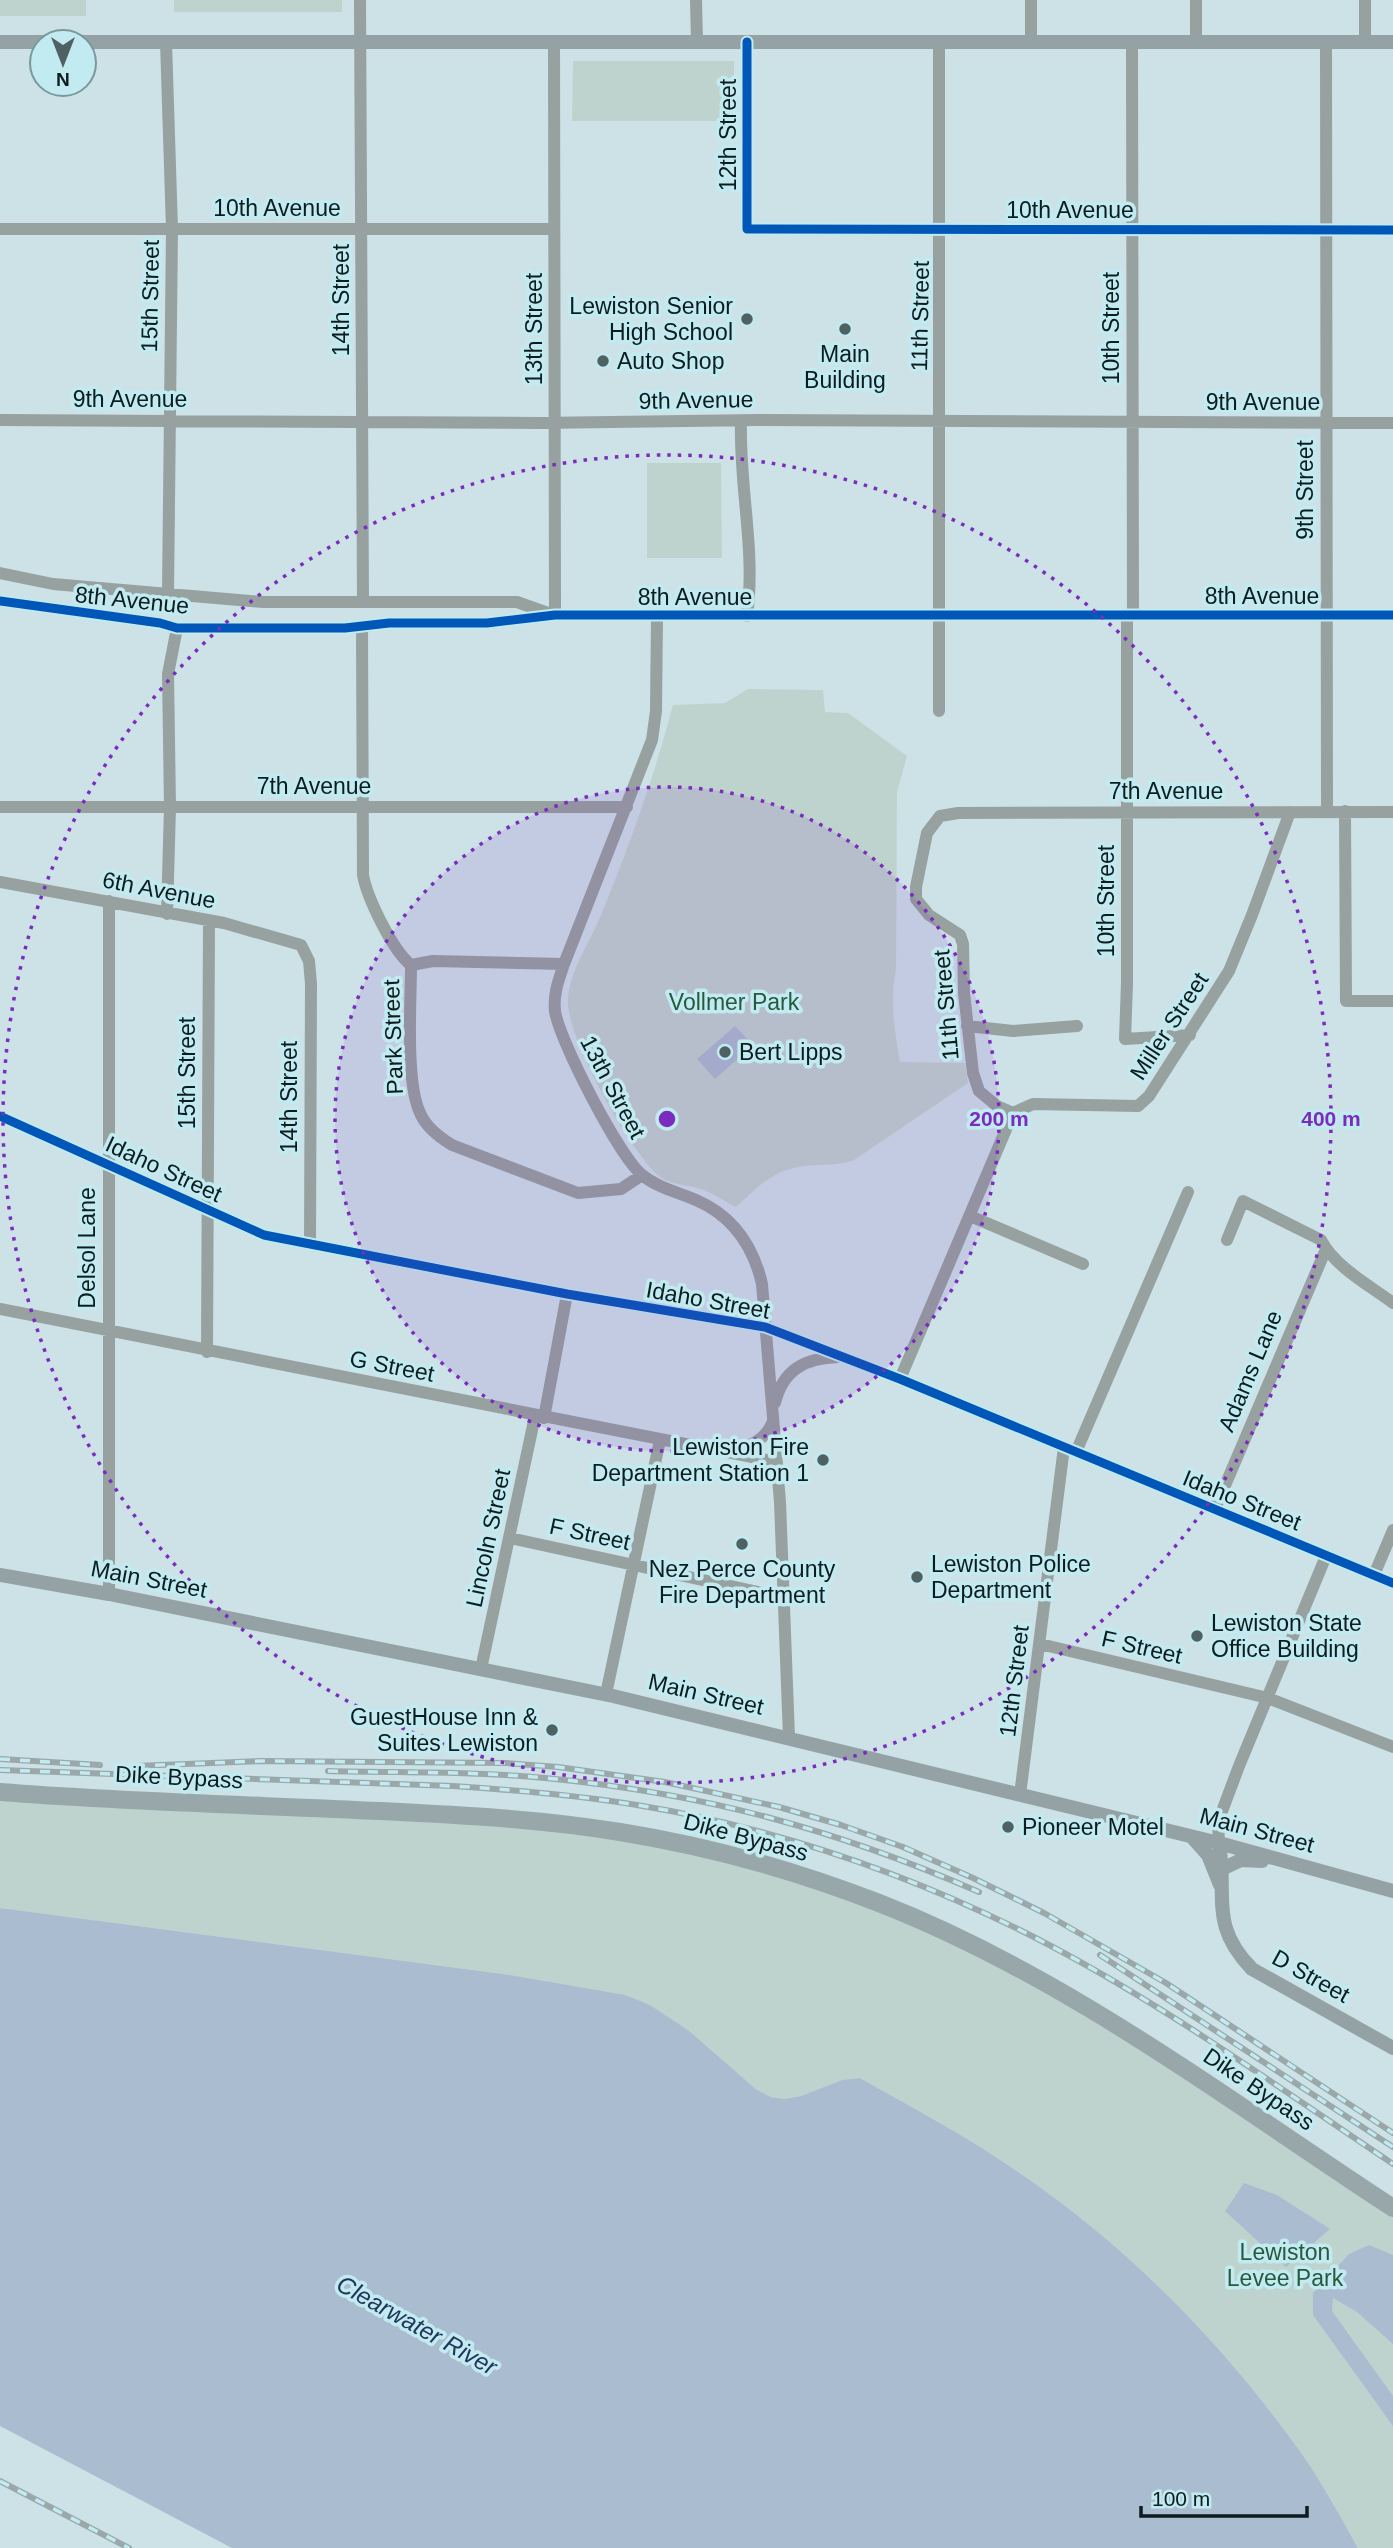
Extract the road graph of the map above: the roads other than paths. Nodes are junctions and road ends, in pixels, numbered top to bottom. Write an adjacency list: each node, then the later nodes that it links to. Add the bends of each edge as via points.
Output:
1 (360, 0): 8 (street, 14th Street)
2 (696, 0): 10 (street)
3 (1031, 0): 13 (street)
4 (1196, 0): 15 (street)
5 (1365, 0): 17 (street)
6 (0, 42): 7 (main road)
7 (166, 42): 8 (main road); 20 (street, 15th Street)
8 (360, 42): 9 (main road); 24 (street, 14th Street)
9 (554, 42): 10 (main road); 21 (street, 13th Street)
10 (697, 42): 11 (main road)
11 (747, 42): 12 (main road); 22 (street, 12th Street)
12 (939, 42): 13 (main road); 25 (street, 11th Street)
13 (1031, 42): 14 (main road)
14 (1132, 42): 15 (main road); 23 (street, 10th Street)
15 (1196, 42): 16 (main road)
16 (1326, 42): 17 (main road); 26 (street, 9th Street)
17 (1366, 42): 18 (main road)
18 (1393, 42)
19 (0, 229): 20 (street, 10th Avenue)
20 (172, 229): 24 (street, 10th Avenue); 29 (street, 15th Street)
21 (554, 229): 24 (street, 10th Avenue); 33 (street, 13th Street)
22 (747, 229): 25 (street, 10th Avenue)
23 (1131, 229): 25 (street, 10th Avenue); 26 (street, 10th Avenue); 34 (street, 10th Street)
24 (362, 230): 30 (street, 14th Street)
25 (940, 230): 32 (street, 11th Street)
26 (1325, 230): 27 (street, 10th Avenue); 35 (street, 9th Street)
27 (1393, 230)
28 (0, 419): 29 (street, 9th Avenue)
29 (170, 421): 30 (street, 9th Avenue); 38 (street, 15th Street)
30 (362, 422): 33 (street, 9th Avenue); 40 (street, 14th Street)
31 (741, 422): 32 (street, 9th Avenue); 33 (street, 9th Avenue); 47 (street, via 750,596)
32 (938, 422): 34 (street, 9th Avenue); 42 (street, 11th Street)
33 (555, 423): 41 (street, 13th Street)
34 (1132, 423): 35 (street, 9th Avenue); 43 (street, 10th Street)
35 (1326, 423): 36 (street, 9th Avenue); 44 (street, 9th Street)
36 (1393, 423)
37 (0, 573): 38 (street, 8th Avenue, via 53,584)
38 (168, 594): 40 (street, 8th Avenue, via 263,602)
39 (0, 601): 49 (street, 8th Avenue)
40 (363, 601): 41 (street, 8th Avenue, via 517,602)
41 (555, 615): 46 (street, 8th Avenue); 48 (street, 8th Avenue, via 501,623)
42 (939, 615): 43 (street, 8th Avenue); 47 (street, 8th Avenue); 50 (street, 11th Street)
43 (1130, 615): 44 (street, 8th Avenue); 57 (street, 10th Street)
44 (1325, 615): 45 (street, 8th Avenue); 55 (street, 9th Street)
45 (1393, 615)
46 (657, 616): 47 (street, 8th Avenue); 54 (street, 13th Street, via 655,724)
47 (747, 616)
48 (362, 626): 49 (street, 8th Avenue); 53 (street)
49 (177, 628): 52 (street, via 168,674)
50 (939, 711)
51 (0, 807): 52 (street, 7th Avenue)
52 (170, 807): 53 (street, 7th Avenue); 63 (street)
53 (362, 807): 54 (street, 7th Avenue); 67 (street, Park Street, via 366,890 402,958)
54 (627, 807): 66 (street, 13th Street)
55 (1326, 811): 56 (street, 7th Avenue); 58 (street, 7th Avenue)
56 (1345, 811): 59 (street, 7th Avenue); 68 (street, via 1346,1001)
57 (1127, 812): 58 (street, 7th Avenue); 60 (street, 7th Avenue); 71 (street, 10th Street, via 1125,1039)
58 (1290, 812): 71 (street, Miller Street, via 1234,961)
59 (1393, 812)
60 (940, 816): 69 (street, 11th Street, via 927,833 916,899 929,915 960,935)
61 (0, 882): 62 (street, 6th Avenue)
62 (109, 901): 63 (street, 6th Avenue); 74 (street, Delsol Lane)
63 (167, 914): 64 (street, 6th Avenue)
64 (209, 921): 65 (street, 6th Avenue, via 294,942); 77 (street, 15th Street)
65 (305, 950): 80 (street, 14th Street, via 311,984)
66 (564, 964): 67 (street, via 433,961); 75 (street, 13th Street, via 554,995 557,1020 618,1146)
67 (411, 965): 75 (street, Park Street, via 413,1092 419,1112 439,1137 578,1192 621,1189)
68 (1393, 1002)
69 (967, 1026): 70 (street, via 1013,1031); 72 (street, 11th Street, via 979,1091 996,1107)
70 (1077, 1026)
71 (1190, 1035): 72 (street, Miller Street, via 1138,1106 1033,1104)
72 (1013, 1113): 78 (street)
73 (0, 1116): 74 (street, Idaho Street)
74 (108, 1164): 77 (street, Idaho Street); 87 (street, Delsol Lane)
75 (642, 1175): 86 (street, 13th Street, via 710,1207 746,1240 762,1284)
76 (1188, 1192): 94 (street, 12th Street)
77 (208, 1210): 80 (street, Idaho Street, via 264,1235); 88 (street, 15th Street)
78 (970, 1216): 82 (street); 90 (street)
79 (1227, 1240): 81 (street, via 1243,1201 1312,1234)
80 (310, 1244): 83 (street, Idaho Street)
81 (1326, 1249): 84 (street); 97 (street, Adams Lane)
82 (1083, 1264)
83 (567, 1294): 86 (street, Idaho Street); 91 (street, Lincoln Street)
84 (1393, 1303)
85 (0, 1309): 87 (street, G Street)
86 (765, 1327): 89 (street, Idaho Street); 92 (street, 13th Street)
87 (107, 1332): 88 (street, G Street); 105 (street, Delsol Lane)
88 (207, 1352): 91 (street, G Street)
89 (842, 1357): 90 (street, Idaho Street); 92 (street, via 810,1360 795,1367 778,1391)
90 (900, 1379): 94 (street, Idaho Street)
91 (540, 1417): 93 (street, G Street); 99 (street, Lincoln Street)
92 (773, 1421): 95 (street, via 756,1443); 96 (street, 13th Street)
93 (660, 1440): 95 (street, G Street); 101 (street)
94 (1070, 1450): 97 (street, Idaho Street); 107 (street, 12th Street)
95 (722, 1452): 96 (street, G Street)
96 (777, 1462): 106 (street, 13th Street)
97 (1214, 1509): 100 (street, Idaho Street)
98 (1393, 1530): 103 (street)
99 (510, 1538): 101 (street, F Street); 108 (street, Lincoln Street)
100 (1326, 1556): 103 (street, Idaho Street); 110 (street)
101 (633, 1565): 106 (street, F Street); 109 (street)
102 (0, 1575): 105 (main road, Main Street)
103 (1374, 1575): 104 (street, Idaho Street)
104 (1393, 1583)
105 (108, 1594): 108 (main road, Main Street)
106 (785, 1598): 111 (street, 13th Street)
107 (1040, 1644): 110 (street, F Street); 114 (street, 12th Street)
108 (481, 1669): 109 (main road, Main Street)
109 (606, 1694): 111 (main road, Main Street)
110 (1268, 1698): 112 (street, F Street); 116 (street, via 1219,1822)
111 (789, 1737): 114 (main road, Main Street)
112 (1393, 1747)
113 (0, 1792): 122 (highway, Dike Bypass, via 502,1818 683,1844 825,1884 928,1924 1055,1988)
114 (1020, 1796): 115 (main road, Main Street)
115 (1191, 1836): 116 (main road, Main Street); 119 (main road, via 1208,1855)
116 (1219, 1843): 117 (main road, Main Street); 118 (main road, D Street)
117 (1293, 1863): 118 (main road, via 1241,1860); 120 (main road, Main Street)
118 (1224, 1868): 119 (main road, D Street)
119 (1220, 1886): 121 (main road, D Street, via 1226,1934 1252,1969)
120 (1393, 1891)
121 (1393, 2048)
122 (1393, 2208)

